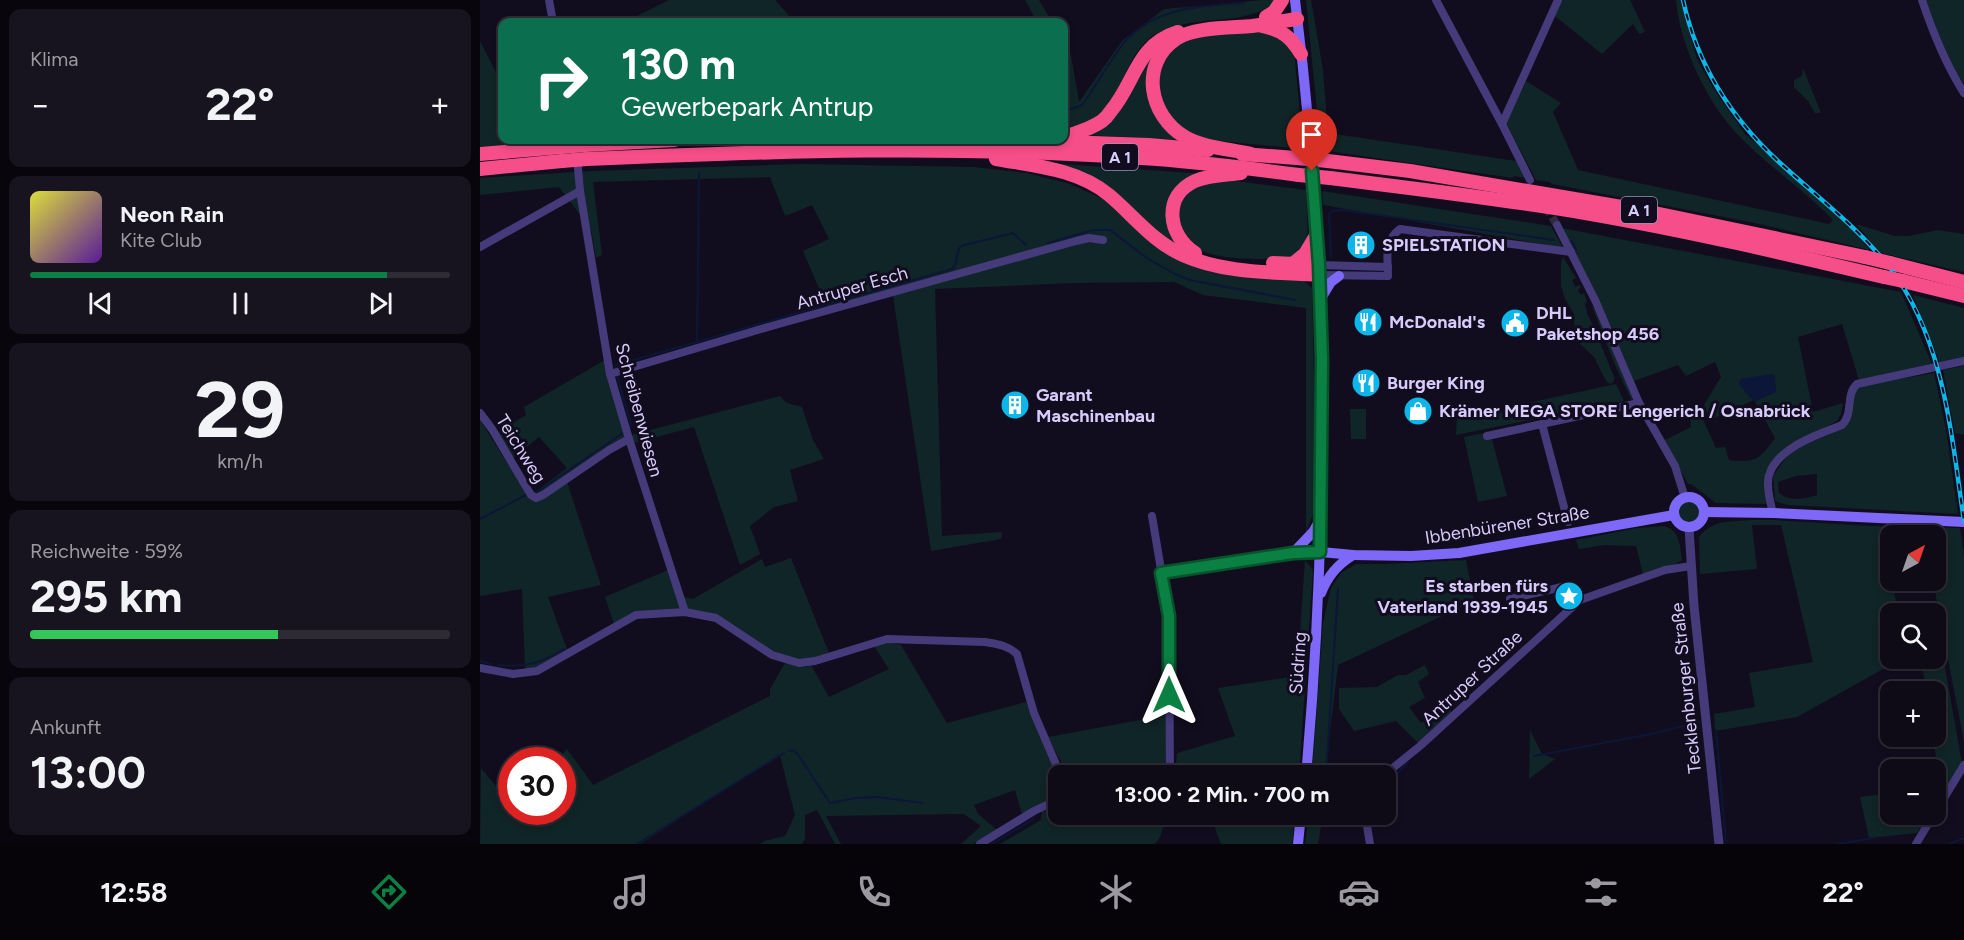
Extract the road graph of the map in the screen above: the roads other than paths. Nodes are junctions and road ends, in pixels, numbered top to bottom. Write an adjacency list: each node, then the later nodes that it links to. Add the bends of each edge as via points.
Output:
1 (549, 0): 7 (street)
2 (1282, 0): 8 (highway)
3 (1436, 0): 11 (street)
4 (1558, 0): 11 (street)
5 (1922, 0): 10 (street, via 1935,40)
6 (1296, 10): 8 (highway); 9 (main road)
7 (552, 18)
8 (1261, 21): 9 (highway, via 1293,41); 12 (highway, via 1185,29 1158,40 1144,54 1103,120); 19 (highway, via 1177,38 1163,50 1154,67 1152,88 1166,121 1185,137)
9 (1301, 54): 25 (main road)
10 (1964, 93)
11 (1502, 124): 22 (street)
12 (1068, 135)
13 (1068, 141): 19 (highway, A 1)
14 (628, 144): 15 (highway, A 1)
15 (583, 148): 16 (highway, A 1); 18 (highway, A 1, bridge); 23 (street, Schreibenwiesen)
16 (975, 152): 21 (highway, A 1, via 1130,157); 30 (highway, via 1062,171 1086,181 1108,195 1153,237 1200,261 1249,270)
17 (480, 154): 18 (highway, A 1)
18 (562, 154): 20 (highway, A 1)
19 (1251, 154): 33 (highway, A 1, bridge, via 1410,171 1645,211)
20 (480, 169)
21 (1264, 170): 29 (highway, via 1193,182 1176,201 1174,230 1187,248 1210,259); 34 (highway, A 1, bridge, via 1592,214 1741,243)
22 (1530, 180)
23 (580, 191): 27 (street); 37 (street, Schreibenwiesen)
24 (1557, 225): 28 (street)
25 (1317, 234): 29 (highway, via 1305,254); 30 (main road)
26 (1102, 240): 37 (street, Antruper Esch, via 1076,241)
27 (480, 247)
28 (1571, 252): 31 (street, via 1400,229 1391,236 1388,246); 38 (street)
29 (1294, 263): 30 (highway)
30 (1319, 270): 31 (street); 32 (street); 35 (main road)
31 (1388, 272): 32 (street)
32 (1339, 276): 35 (main road)
33 (1964, 282)
34 (1964, 296)
35 (1320, 300): 48 (main road)
36 (1964, 361): 45 (street, via 1857,384 1842,425 1795,444 1774,465 1768,481)
37 (610, 374): 42 (street, Schreibenwiesen)
38 (1639, 403): 40 (street); 43 (street, via 1675,466)
39 (480, 413): 42 (street, Teichweg, via 536,498)
40 (1542, 424): 41 (street); 49 (street)
41 (1487, 436)
42 (629, 439): 60 (street, Schreibenwiesen)
43 (1685, 498): 44 (main road, via 1696,499); 46 (main road, via 1677,502)
44 (1704, 512): 45 (main road); 51 (main road, via 1702,521)
45 (1773, 513): 50 (main road)
46 (1674, 515): 51 (main road); 54 (main road, Ibbenbürener Straße, via 1459,553)
47 (1152, 516): 56 (street)
48 (1321, 517): 52 (main road); 53 (main road)
49 (1568, 522)
50 (1964, 522)
51 (1689, 528): 55 (street, Tecklenburger Straße)
52 (1320, 552): 53 (street); 54 (main road, Ibbenbürener Straße); 58 (main road, Südring)
53 (1293, 553): 56 (street)
54 (1353, 555): 58 (main road, via 1335,569)
55 (1690, 566): 59 (street, Antruper Straße, via 1665,570); 75 (street, Tecklenburger Straße)
56 (1161, 573): 63 (street, via 1169,616)
57 (1510, 598): 59 (street, via 1566,585)
58 (1319, 599): 64 (main road, Südring)
59 (1580, 600): 66 (street, Antruper Straße)
60 (685, 612): 61 (street, via 636,615 537,671 513,674); 62 (street, via 716,618 772,655 799,663 886,639 984,642 1011,648 1021,663 1027,693)
61 (480, 668)
62 (1056, 765)
63 (1170, 765)
64 (1307, 765)
65 (1964, 765): 67 (street)
66 (1396, 766)
67 (1946, 795)
68 (1048, 804): 72 (street)
69 (1300, 825): 73 (main road)
70 (1367, 825): 74 (street)
71 (1928, 825): 76 (street)
72 (980, 844)
73 (1298, 844)
74 (1370, 844)
75 (1719, 844)
76 (1916, 844)

